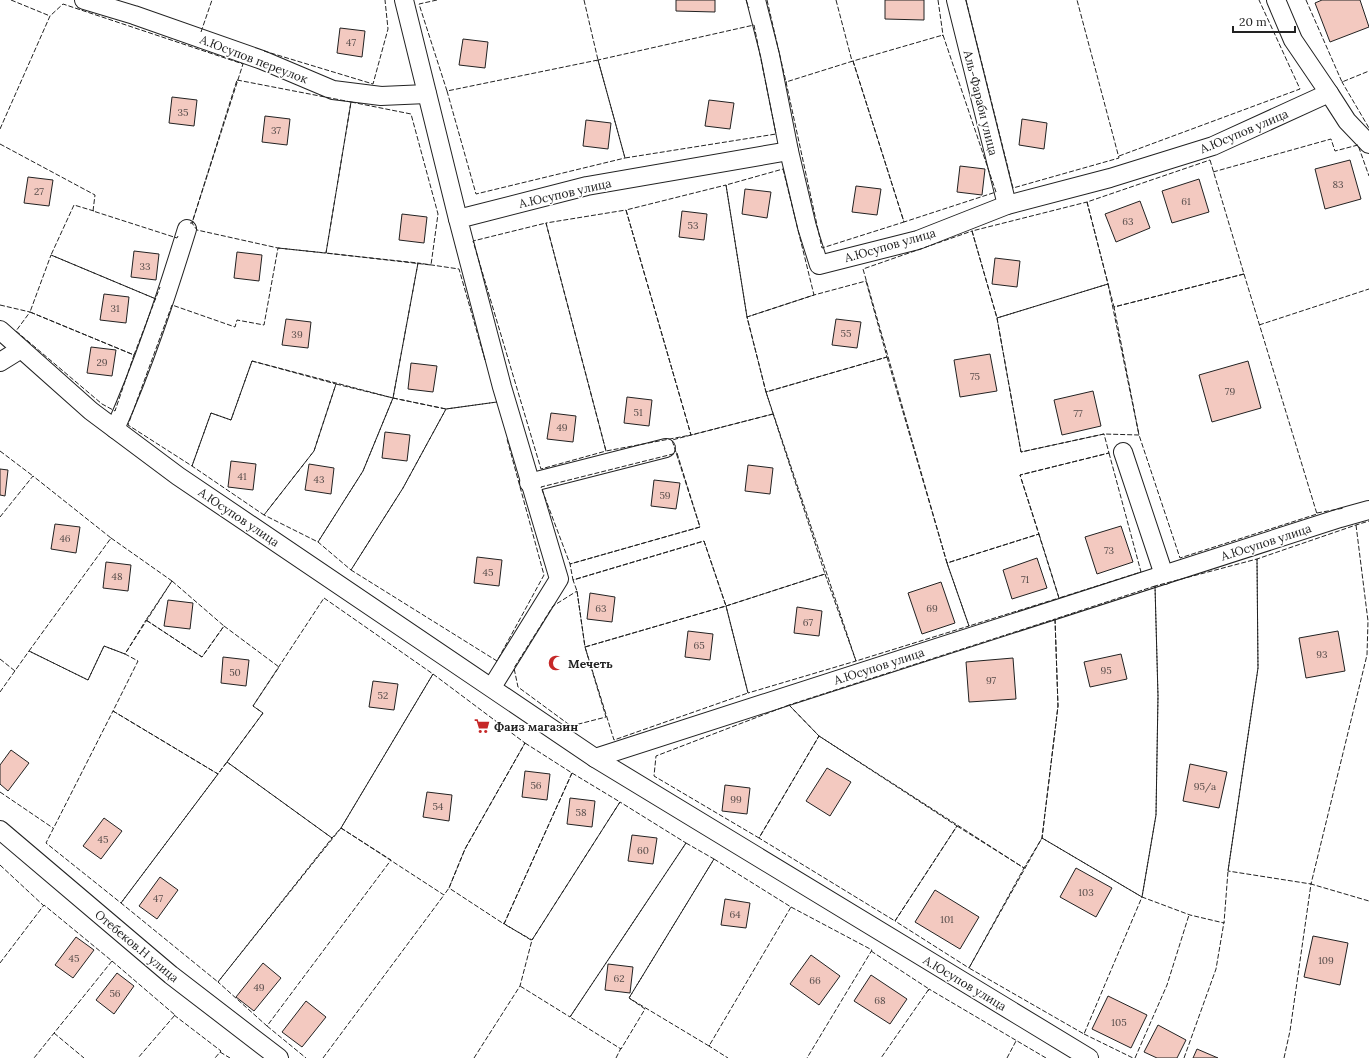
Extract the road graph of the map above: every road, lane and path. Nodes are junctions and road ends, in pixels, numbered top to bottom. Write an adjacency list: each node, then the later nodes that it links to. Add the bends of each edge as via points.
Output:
1 (84, 0): 7 (street, А.Юсупов переулок, via 262,60 333,90 381,96)
2 (404, 0): 7 (street)
3 (756, 0): 9 (street)
4 (956, 0): 10 (street, Аль-Фараби улица)
5 (1276, 0): 6 (street, via 1293,40)
6 (1329, 93): 8 (street, via 1347,121); 10 (street, А.Юсупов улица, via 1213,146 1110,178)
7 (427, 94): 11 (street)
8 (1369, 144)
9 (789, 151): 10 (street, А.Юсупов улица, via 819,265 918,240); 11 (street, А.Юсупов улица, via 587,186)
10 (1007, 205)
11 (458, 219): 19 (street)
12 (187, 230): 16 (street, via 159,320)
13 (0, 330): 14 (street, А.Юсупов улица)
14 (21, 349): 15 (street); 16 (street, А.Юсупов улица)
15 (0, 362)
16 (115, 429): 22 (street, А.Юсупов улица, via 185,481)
17 (666, 448): 19 (street)
18 (1123, 452): 21 (street)
19 (529, 483): 22 (street, via 559,579)
20 (1369, 510): 21 (street, А.Юсупов улица)
21 (1164, 575): 23 (street, А.Юсупов улица)
22 (492, 687): 23 (street, А.Юсупов улица)
23 (595, 758): 26 (street, А.Юсупов улица)
24 (0, 830): 25 (street, Отебеков.Н улица, via 171,975)
25 (278, 1058)
26 (1089, 1058)

